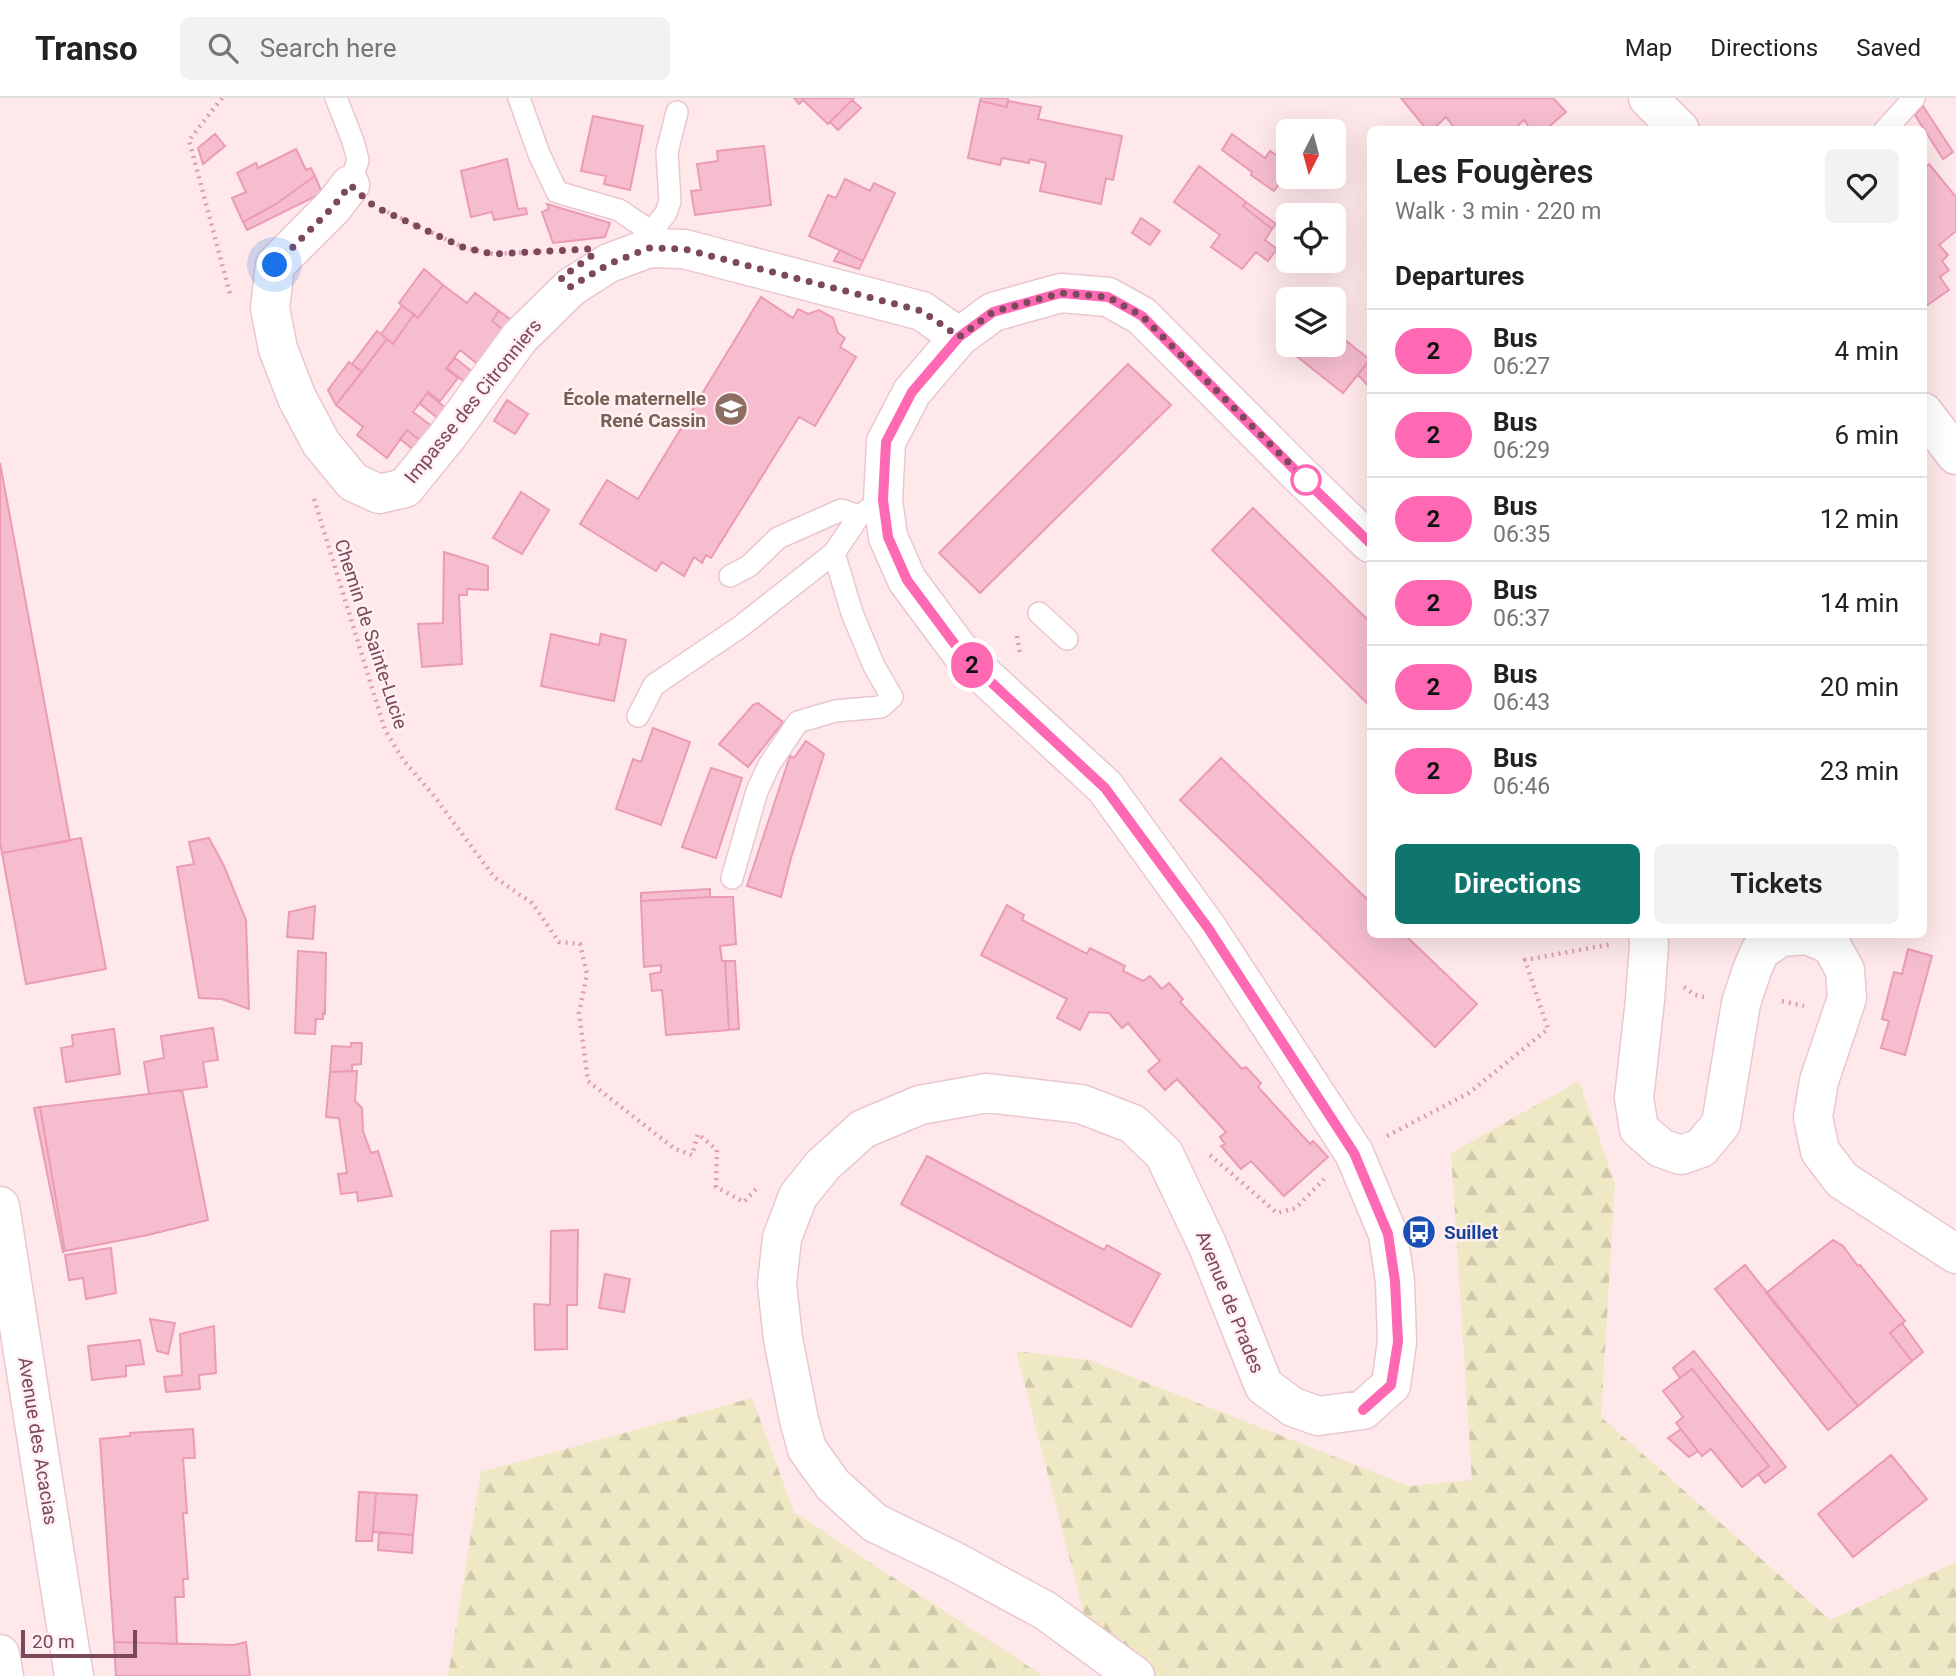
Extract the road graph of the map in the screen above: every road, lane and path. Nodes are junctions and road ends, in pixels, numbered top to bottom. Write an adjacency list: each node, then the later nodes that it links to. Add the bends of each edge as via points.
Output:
1 (222, 98): 12 (path, via 188,140)
2 (336, 98): 9 (lane, Impasse des Citronniers, via 358,160)
3 (519, 98): 10 (lane, via 557,192 619,210 644,227)
4 (1648, 98): 7 (street)
5 (1914, 98): 8 (lane)
6 (677, 112): 10 (lane, via 667,152 670,201)
7 (1676, 126)
8 (1889, 126)
9 (350, 185): 10 (street, Impasse des Citronniers, via 275,265 270,308 282,361 321,443 353,482 379,494 405,488 520,337 570,287); 11 (path, via 375,207 465,248 493,254)
10 (648, 242): 13 (street, Impasse des Citronniers, via 922,311)
11 (563, 250)
12 (231, 296)
13 (959, 337): 17 (street, Avenue de Prades, via 912,392 886,442); 18 (street, Avenue de Prades, via 993,312 1061,293 1108,297 1142,316)
14 (1927, 417): 15 (street)
15 (1956, 455)
16 (312, 494): 33 (path, Chemin de Sainte-Lucie, via 385,730 494,877 532,903 559,942 580,944 587,974 579,1013 588,1081 675,1149 692,1155 698,1134 717,1150 716,1187 744,1202)
17 (871, 508): 19 (lane); 20 (lane, via 841,510 778,538 749,566); 39 (street, Avenue de Prades, via 907,580 965,658 1105,788 1208,928 1354,1153 1388,1234 1398,1342 1391,1385 1363,1410 1318,1416 1293,1407 1264,1386 1208,1244 1164,1154 1133,1124 1081,1104 987,1093 920,1105 863,1129 823,1165 798,1196 782,1238 777,1284 783,1339 807,1449 833,1485 875,1523 1046,1611)
18 (1367, 540)
19 (834, 553): 23 (lane, via 740,627 654,685); 24 (lane, via 852,613 892,697 881,706 835,711 798,722 757,791)
20 (730, 576)
21 (1039, 613): 22 (lane)
22 (1067, 639)
23 (638, 716)
24 (732, 878)
25 (1780, 938): 28 (street, via 1760,951)
26 (1814, 938): 35 (street, via 1832,945 1845,970 1847,998 1819,1081 1813,1116 1820,1151 1842,1180)
27 (1649, 940): 28 (path, via 1672,952 1677,980 1695,995); 28 (street, via 1634,1098 1639,1129 1661,1148 1681,1155 1701,1148 1721,1124); 30 (path, via 1525,960 1548,1029 1469,1093)
28 (1741, 1003): 29 (path, via 1785,1001)
29 (1812, 1008)
30 (1379, 1140)
31 (1204, 1148): 32 (path, via 1277,1213 1296,1208)
32 (1332, 1171)
33 (765, 1178)
34 (0, 1206): 38 (street, Avenue des Acacias)
35 (1956, 1254)
36 (0, 1654): 37 (street)
37 (4, 1676)
38 (74, 1676)
39 (1135, 1676)

